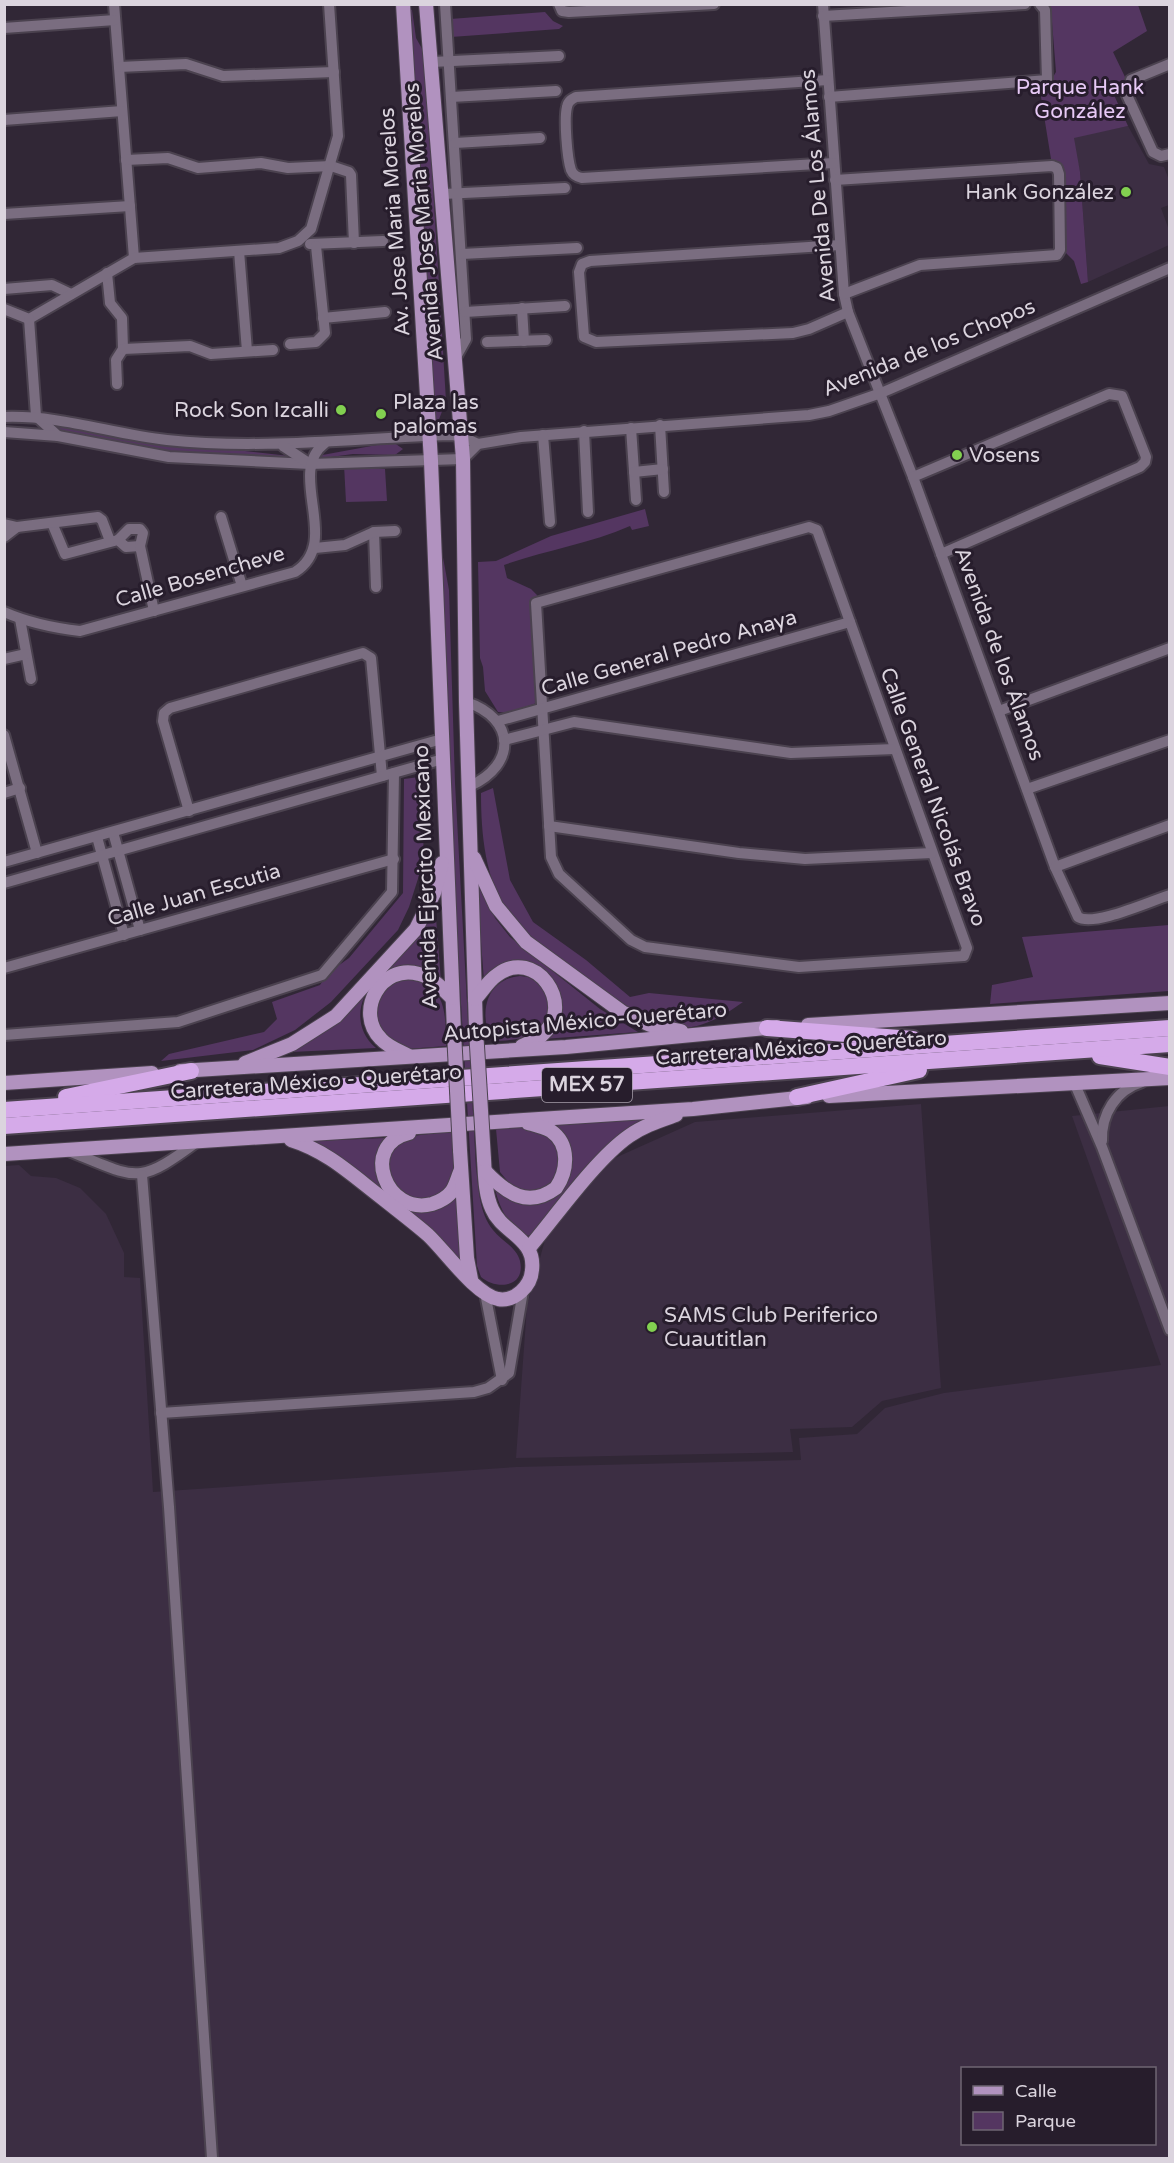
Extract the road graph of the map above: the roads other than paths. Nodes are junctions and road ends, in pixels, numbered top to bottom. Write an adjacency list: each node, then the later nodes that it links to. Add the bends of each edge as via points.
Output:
1 (114, 4): 13 (street)
2 (328, 4): 21 (street)
3 (403, 4): 82 (main road, Av. Jose Maria Morelos)
4 (420, 4): 15 (main road)
5 (426, 4): 15 (main road, Avenida Jose Maria Morelos)
6 (446, 4): 18 (street)
7 (559, 4): 8 (street, via 562,11 569,12)
8 (714, 4)
9 (823, 4): 12 (street, Avenida De Los Álamos)
10 (1025, 4): 12 (street)
11 (1041, 5): 25 (street, via 1047,80)
12 (824, 16): 22 (street, Avenida De Los Álamos)
13 (115, 20): 14 (street); 20 (street)
14 (4, 28)
15 (429, 32): 17 (main road, Avenida Jose Maria Morelos)
16 (559, 56): 18 (street)
17 (432, 62): 18 (street); 37 (main road, Avenida Jose Maria Morelos)
18 (449, 62): 24 (street)
19 (1170, 64): 30 (street, via 1131,80 1127,95 1153,152)
20 (119, 67): 21 (street, via 186,64 223,76); 26 (street)
21 (334, 72): 33 (street, via 338,126)
22 (828, 80): 25 (street, Avenida De Los Álamos); 32 (street, via 576,97 567,106 567,140 572,171 582,178)
23 (556, 91): 24 (street)
24 (451, 97): 29 (street)
25 (829, 97): 32 (street, Avenida De Los Álamos)
26 (122, 111): 27 (street); 31 (street)
27 (4, 120)
28 (540, 138): 29 (street)
29 (455, 143): 36 (street)
30 (1165, 155)
31 (126, 160): 33 (street, via 168,158 198,168 261,163 288,168); 38 (street)
32 (834, 163): 34 (street, Avenida De Los Álamos)
33 (331, 166): 40 (street, via 311,229); 42 (street, via 351,175)
34 (836, 180): 43 (street, Avenida De Los Álamos); 53 (street, via 1057,168 1058,255 920,265)
35 (565, 189): 36 (street)
36 (458, 193): 37 (street); 47 (street)
37 (443, 194): 69 (main road, Avenida Jose Maria Morelos)
38 (130, 207): 39 (street); 48 (street)
39 (4, 214)
40 (298, 241): 44 (street); 46 (street, via 279,248)
41 (383, 241): 42 (street)
42 (354, 243): 44 (street)
43 (840, 244): 53 (street, Avenida De Los Álamos); 59 (street, via 590,261 582,264 579,272 584,337 596,342 793,333)
44 (316, 246): 60 (street)
45 (578, 248): 47 (street)
46 (239, 251): 48 (street); 68 (street)
47 (462, 254): 58 (street)
48 (134, 258): 50 (street)
49 (1170, 268): 71 (street, Avenida de los Chopos)
50 (107, 273): 52 (street); 66 (street, via 110,303 122,318)
51 (4, 289): 52 (street, via 52,285)
52 (71, 294): 61 (street)
53 (844, 294): 59 (street, Avenida De Los Álamos)
54 (565, 306): 55 (street)
55 (522, 308): 58 (street); 63 (street)
56 (4, 309): 61 (street)
57 (385, 312): 60 (street)
58 (465, 312): 69 (street, via 466,339)
59 (848, 312): 71 (street, Avenida De Los Álamos)
60 (323, 318): 65 (street, via 322,338)
61 (29, 319): 72 (street)
62 (546, 340): 63 (street)
63 (524, 341): 64 (street)
64 (487, 342)
65 (290, 344)
66 (123, 349): 68 (street, via 190,346 211,354); 70 (street, via 116,360)
67 (273, 350): 68 (street)
68 (247, 351)
69 (456, 357): 79 (main road, Avenida Jose Maria Morelos)
70 (117, 384)
71 (881, 393): 74 (street, Avenida de los Chopos, via 809,415); 91 (street, Avenida de los Álamos)
72 (36, 416): 73 (street); 78 (street); 81 (street); 85 (street, via 166,440)
73 (4, 417)
74 (660, 426): 75 (street, Avenida de los Chopos); 89 (street)
75 (631, 428): 76 (street, Avenida de los Chopos); 90 (street)
76 (584, 431): 80 (street, Avenida de los Chopos); 94 (street)
77 (4, 432): 78 (street)
78 (23, 432): 81 (street)
79 (461, 435): 82 (street); 84 (street); 86 (main road)
80 (543, 435): 84 (street, Avenida de los Chopos); 96 (street)
81 (58, 436): 88 (street, via 169,457)
82 (429, 436): 83 (street); 87 (main road, Avenida Ejército Mexicano)
83 (325, 443): 85 (street); 88 (street)
84 (478, 444): 86 (street)
85 (281, 445): 88 (street)
86 (463, 459): 87 (street); 117 (main road)
87 (431, 461): 88 (street); 123 (main road, Avenida Ejército Mexicano)
88 (310, 464): 105 (street)
89 (663, 469): 90 (street); 92 (street)
90 (634, 472): 93 (street)
91 (913, 477): 106 (street, Avenida de los Álamos); 106 (street, via 1116,393 1122,396 1146,457 1140,467)
92 (664, 492)
93 (636, 500)
94 (588, 512)
95 (221, 518): 107 (street)
96 (550, 522)
97 (52, 523): 99 (street); 103 (street, via 100,518); 103 (street, via 65,554)
98 (4, 524): 99 (street)
99 (17, 527): 102 (street)
100 (395, 531): 101 (street)
101 (374, 532): 105 (street, via 345,545); 108 (street)
102 (4, 537)
103 (114, 541): 104 (street, via 126,547); 104 (street, via 124,532 140,529)
104 (140, 546): 109 (street)
105 (315, 548): 107 (street, Calle Bosencheve, via 304,566 295,572)
106 (941, 554): 119 (street, Avenida de los Álamos)
107 (242, 586): 109 (street, Calle Bosencheve)
108 (376, 587)
109 (154, 610): 111 (street, Calle Bosencheve, via 80,631)
110 (4, 612): 111 (street, Calle Bosencheve)
111 (20, 619): 114 (street)
112 (850, 622): 118 (street, Calle General Pedro Anaya); 118 (street, Calle General Nicolás Bravo, via 815,527 608,581 536,603); 126 (street, Calle General Nicolás Bravo)
113 (1170, 648): 119 (street)
114 (26, 654): 115 (street); 116 (street)
115 (4, 659)
116 (31, 679)
117 (466, 702): 120 (street, via 480,706); 131 (main road)
118 (541, 710): 120 (street, Calle General Pedro Anaya); 121 (street, Calle General Nicolás Bravo)
119 (999, 711): 133 (street, Avenida de los Álamos)
120 (498, 721): 124 (street)
121 (542, 729): 124 (street); 126 (street, via 574,722 791,753); 139 (street, Calle General Nicolás Bravo)
122 (4, 735): 132 (street)
123 (442, 739): 127 (street); 128 (main road, Avenida Ejército Mexicano)
124 (504, 740): 131 (street, via 499,765)
125 (1170, 740): 133 (street)
126 (895, 749): 146 (street, Calle General Nicolás Bravo)
127 (380, 756): 130 (street); 135 (street); 136 (street, via 371,658 367,654 170,708 163,721)
128 (443, 759): 129 (street); 142 (main road, Avenida Ejército Mexicano)
129 (394, 773): 130 (street); 148 (street)
130 (382, 776): 137 (street)
131 (470, 786): 143 (main road)
132 (20, 788): 134 (street); 144 (street)
133 (1027, 789): 150 (street, Avenida de los Álamos)
134 (4, 792)
135 (246, 795): 136 (street); 137 (street)
136 (189, 811): 140 (street)
137 (251, 813): 145 (street)
138 (1170, 825): 150 (street)
139 (549, 826): 146 (street, via 805,859); 146 (street, Calle General Nicolás Bravo, via 550,857 559,874 638,944 799,966 842,966 966,954)
140 (113, 832): 141 (street); 145 (street)
141 (97, 837): 144 (street); 147 (street)
142 (446, 846): 156 (main road, Avenida Ejército Mexicano); 169 (main road, via 434,893 416,929 336,1016 292,1044)
143 (470, 849): 157 (main road); 161 (main road, via 496,906 526,942 622,1012 676,1031)
144 (37, 853): 149 (street)
145 (118, 853): 147 (street); 153 (street)
146 (932, 853)
147 (102, 857): 151 (street); 154 (street)
148 (394, 859): 153 (street, Calle Juan Escutia); 162 (street, via 394,885 388,899 327,972 316,979 178,1022)
149 (4, 862)
150 (1055, 867): 152 (street, Avenida de los Álamos, via 1078,917 1088,921)
151 (4, 883)
152 (1170, 895)
153 (140, 930): 154 (street, Calle Juan Escutia)
154 (124, 935): 155 (street, Calle Juan Escutia)
155 (4, 968)
156 (452, 998): 167 (main road, via 422,974 411,972 391,976 376,989 370,1019 380,1039); 187 (main road, Avenida Ejército Mexicano, bridge)
157 (475, 999): 164 (main road, via 497,974 514,968 531,970 546,978 554,996 552,1021 541,1037); 186 (main road, bridge)
158 (1170, 1003): 159 (main road, Autopista México-Querétaro)
159 (767, 1028): 161 (main road, Autopista México-Querétaro); 165 (highway, via 876,1034)
160 (1170, 1028): 165 (highway, Carretera México - Querétaro / MEX 57)
161 (713, 1033): 164 (main road, Autopista México-Querétaro)
162 (4, 1035)
163 (1170, 1044): 166 (highway, Carretera México - Querétaro / MEX 57)
164 (514, 1050): 167 (main road, Autopista México-Querétaro)
165 (955, 1051): 166 (highway, Carretera México - Querétaro / MEX 57); 175 (highway); 176 (highway, Carretera México - Querétaro / MEX 57); 179 (highway, Carretera México - Querétaro / MEX 57)
166 (1070, 1052): 168 (highway)
167 (409, 1056): 169 (main road, Autopista México-Querétaro)
168 (1170, 1067)
169 (234, 1068): 170 (main road, Autopista México-Querétaro)
170 (191, 1071): 174 (main road, Autopista México-Querétaro); 176 (highway)
171 (1170, 1078): 172 (main road)
172 (1155, 1079): 173 (main road); 183 (street, via 1130,1087 1111,1105 1102,1130)
173 (1074, 1082): 175 (main road); 183 (street)
174 (4, 1083)
175 (797, 1097): 177 (main road)
176 (4, 1109)
177 (693, 1109): 178 (main road); 189 (main road, via 649,1124 628,1136)
178 (523, 1121): 180 (main road); 186 (main road, via 551,1131 560,1141 565,1166 556,1188 533,1198 515,1196 502,1189)
179 (4, 1126)
180 (431, 1127): 181 (main road); 187 (main road, via 399,1135 386,1146 381,1172 392,1194 417,1206 439,1202 451,1192)
181 (283, 1137): 182 (main road); 190 (main road, via 326,1154 427,1235)
182 (200, 1140): 184 (main road); 188 (street, via 161,1169)
183 (1102, 1148): 193 (street)
184 (66, 1150): 185 (main road); 188 (street, via 125,1173)
185 (4, 1154)
186 (485, 1165): 189 (main road, via 491,1208 499,1221)
187 (461, 1170): 190 (main road, Avenida Ejército Mexicano)
188 (142, 1175): 195 (street)
189 (529, 1248): 191 (main road, via 532,1271)
190 (472, 1281): 192 (main road)
191 (523, 1291): 192 (main road, via 500,1299); 194 (street, via 512,1367)
192 (485, 1293): 194 (street)
193 (1170, 1330)
194 (502, 1380): 195 (street, via 474,1392)
195 (161, 1413): 196 (street)
196 (212, 2158)

